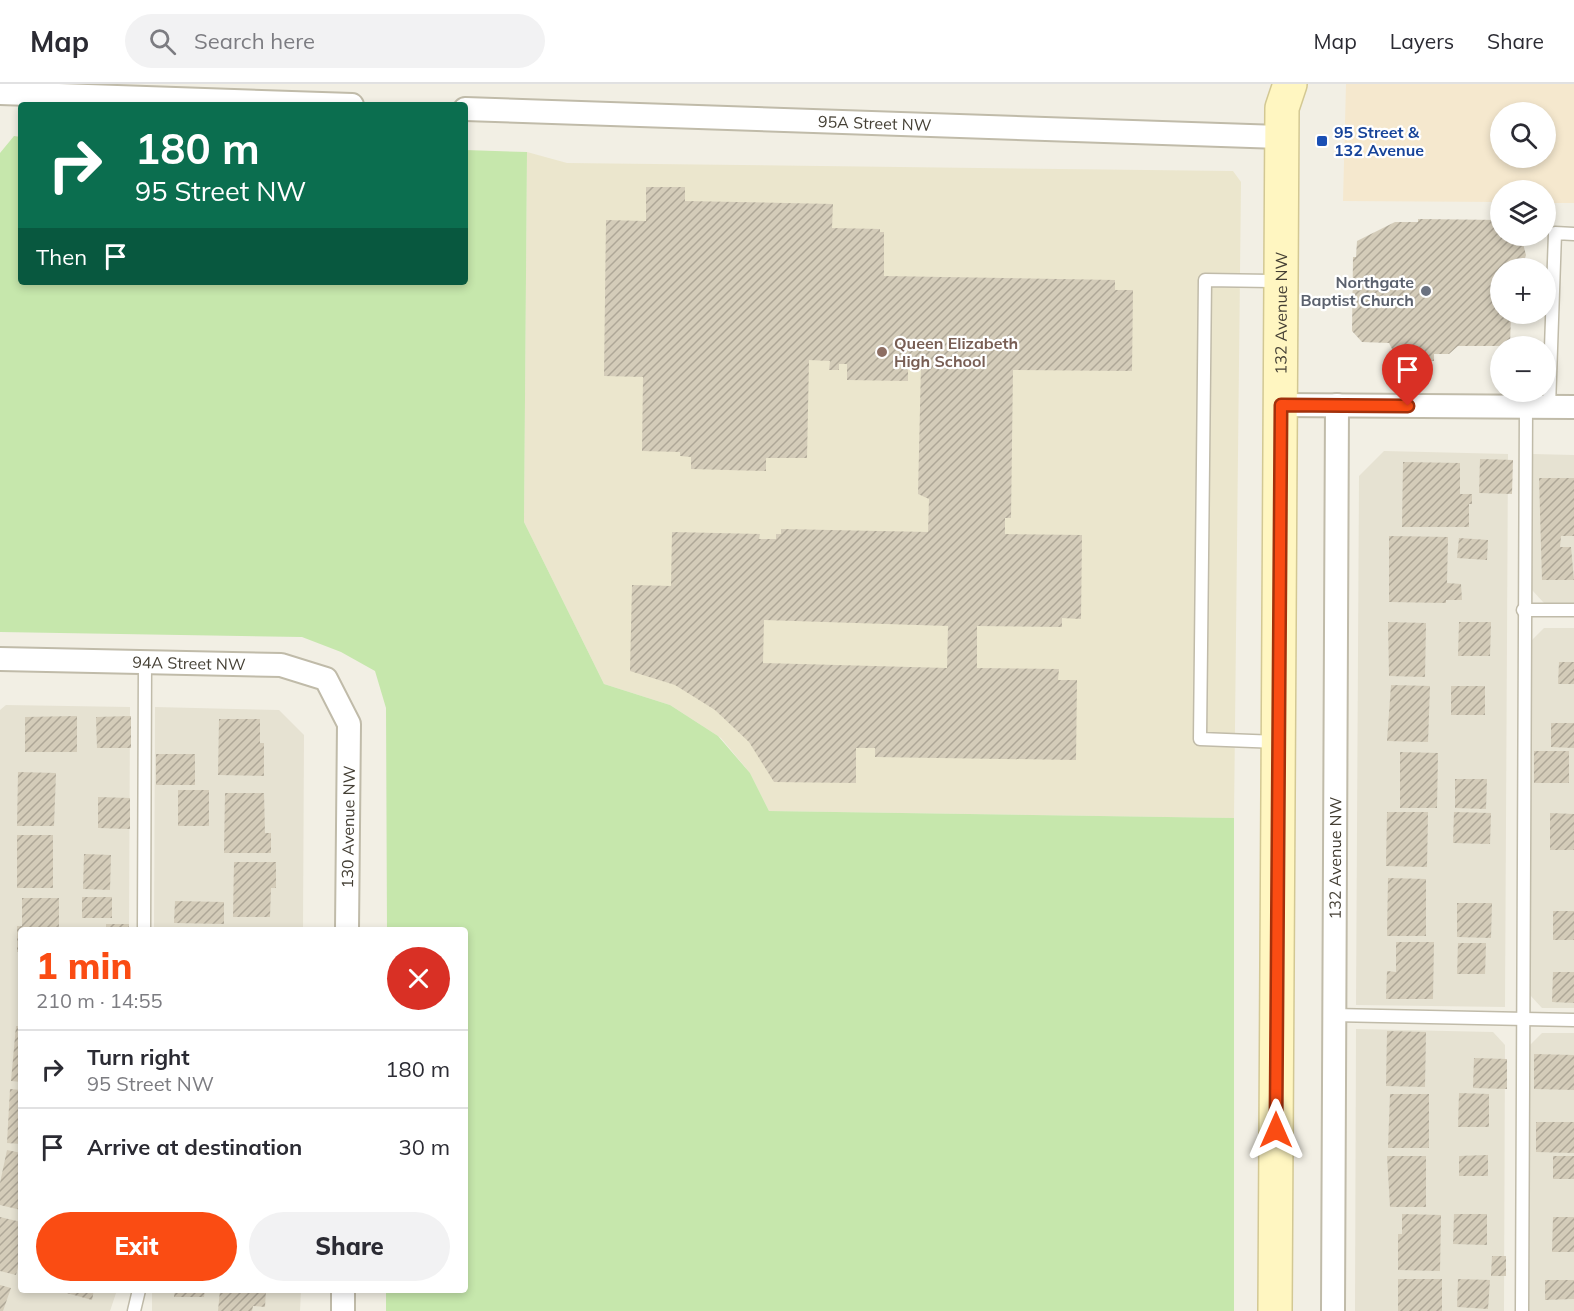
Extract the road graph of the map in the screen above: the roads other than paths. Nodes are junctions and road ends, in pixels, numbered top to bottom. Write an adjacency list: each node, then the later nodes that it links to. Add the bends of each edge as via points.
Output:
1 (0, 93): 2 (street)
2 (263, 102)
3 (1282, 103): 4 (street, 95A Street NW); 6 (street, 132 Avenue NW)
4 (468, 109)
5 (1574, 234): 10 (lane, via 1556,233)
6 (1282, 281): 7 (street, 132 Avenue NW); 17 (lane, via 1205,280 1200,715 1200,739)
7 (1281, 405): 8 (street); 17 (street, 132 Avenue NW)
8 (1337, 405): 9 (street); 20 (street, 132 Avenue NW)
9 (1526, 406): 10 (street); 12 (lane)
10 (1549, 406): 11 (street)
11 (1574, 407)
12 (1524, 610): 13 (lane); 21 (lane)
13 (1574, 610)
14 (0, 659): 15 (street, 94A Street NW)
15 (145, 661): 16 (street, 94A Street NW, via 281,665 326,679); 18 (lane)
16 (349, 724): 19 (street, 130 Avenue NW)
17 (1278, 742): 27 (street, 132 Avenue NW)
18 (144, 927)
19 (347, 927)
20 (1333, 1015): 21 (lane); 28 (street, 132 Avenue NW)
21 (1524, 1019): 22 (lane); 29 (lane)
22 (1574, 1020)
23 (139, 1293): 25 (lane)
24 (343, 1293): 26 (street)
25 (134, 1311)
26 (343, 1311)
27 (1275, 1311)
28 (1333, 1311)
29 (1522, 1311)

